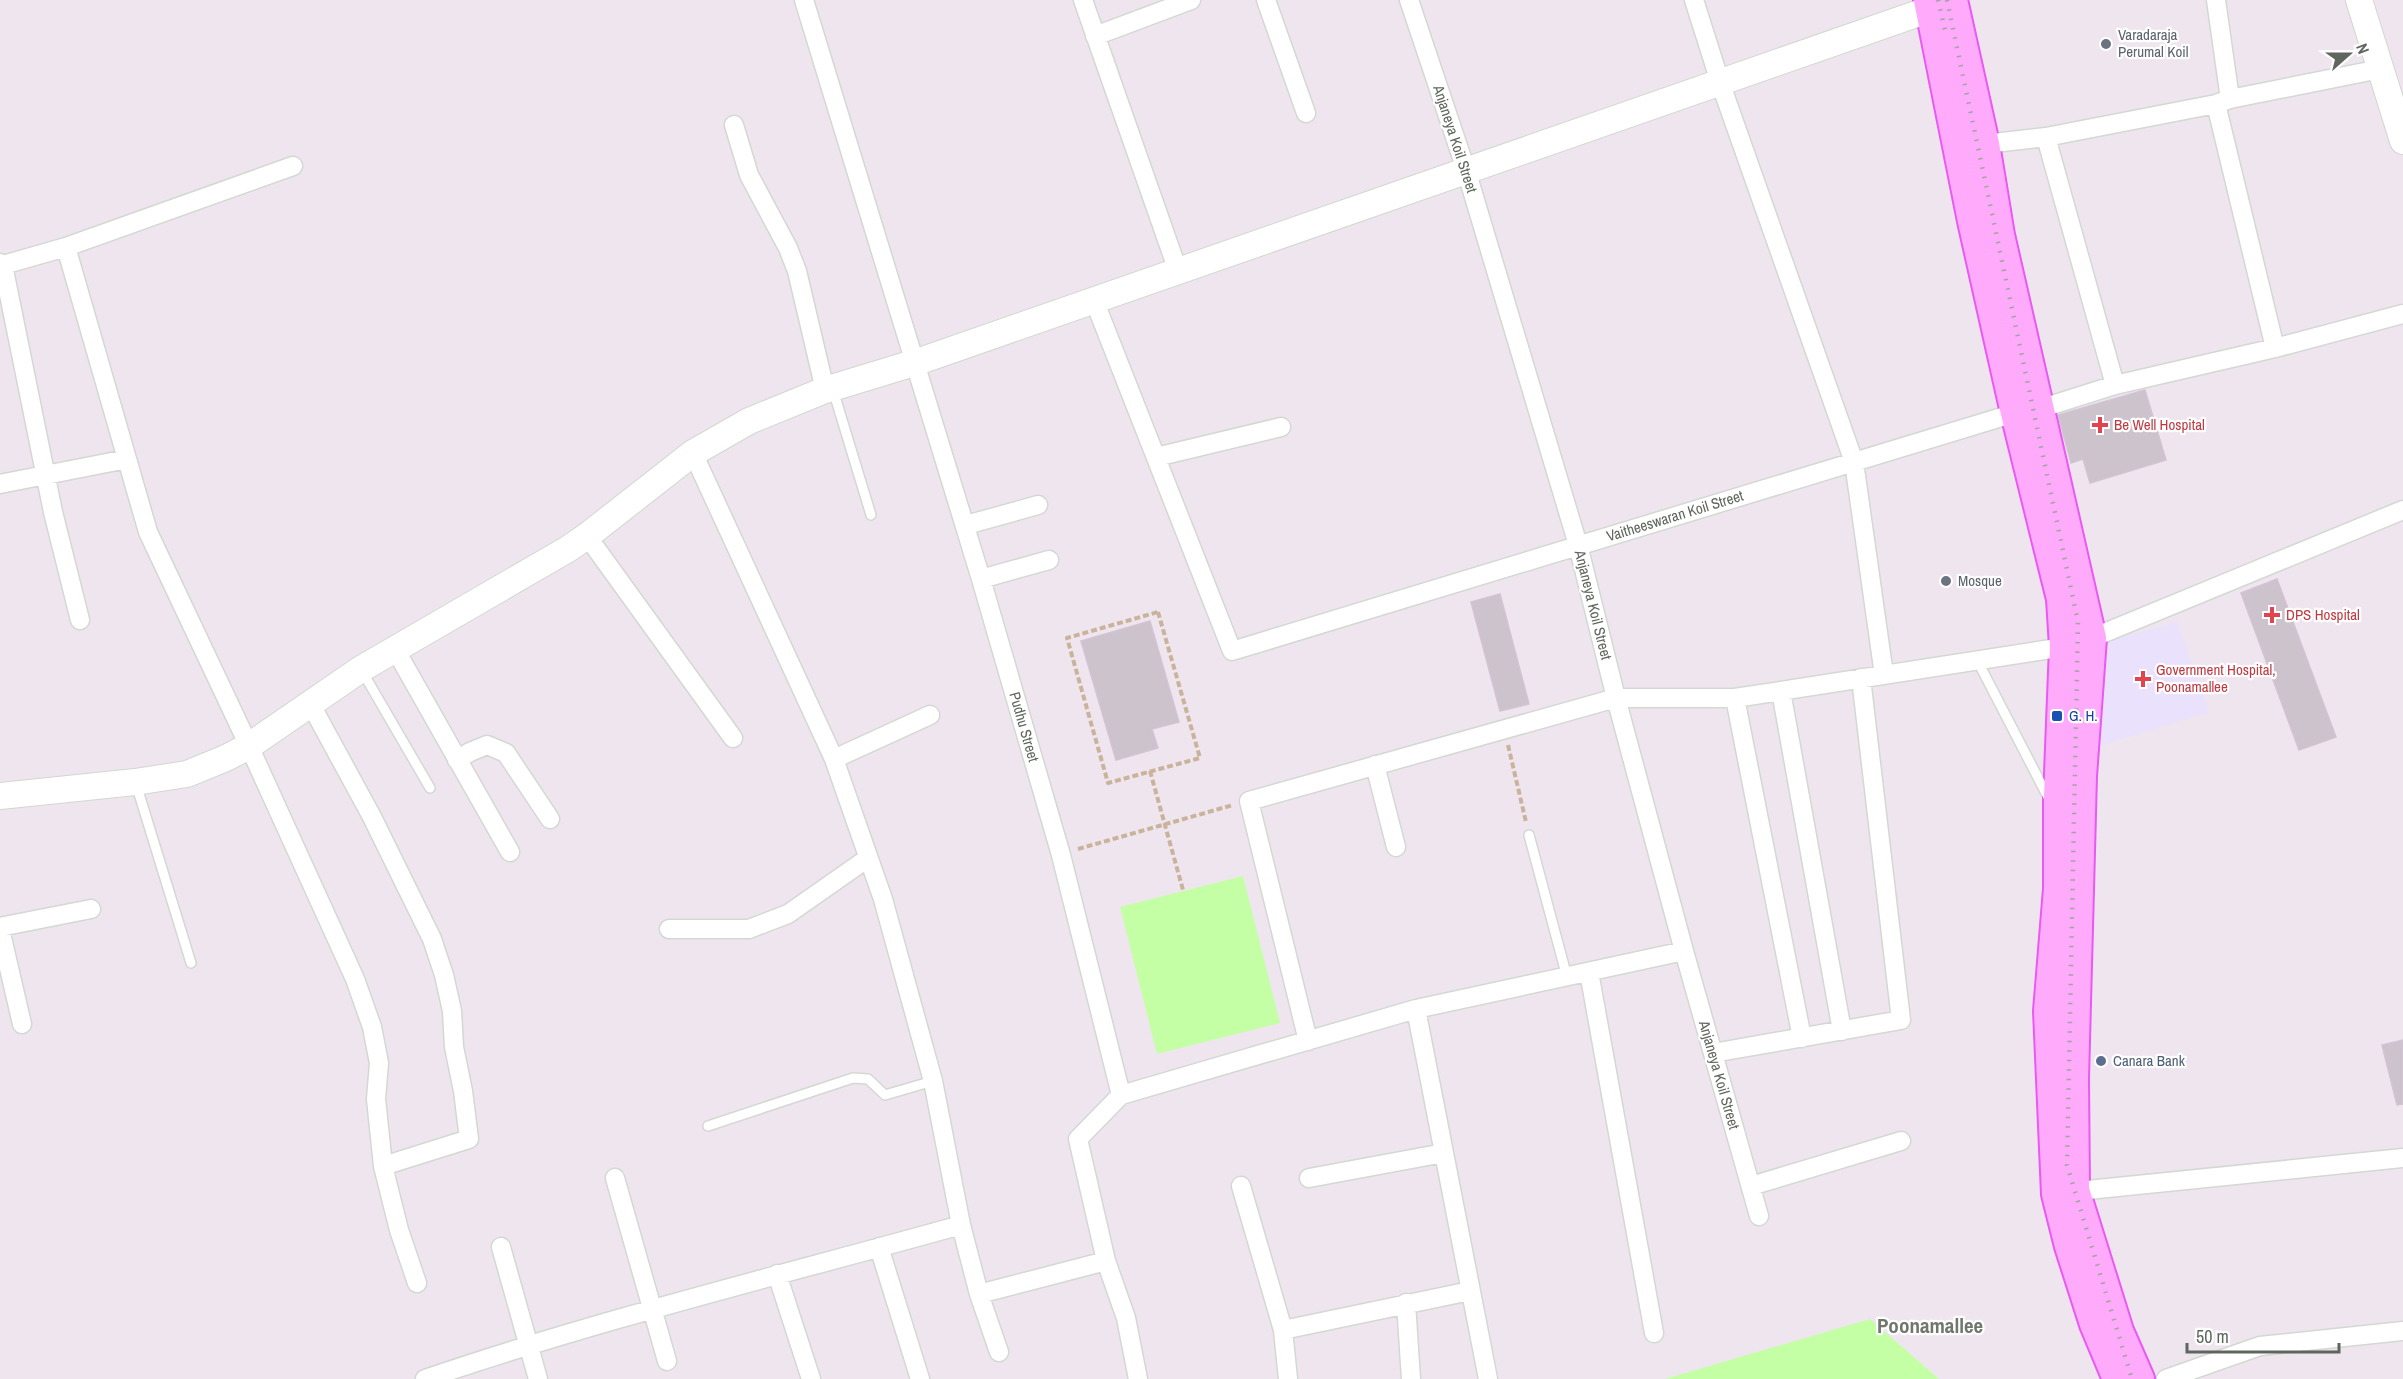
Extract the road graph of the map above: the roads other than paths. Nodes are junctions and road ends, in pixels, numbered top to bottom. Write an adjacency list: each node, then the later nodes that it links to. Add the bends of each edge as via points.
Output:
1 (804, 0): 27 (street, Pudhu Street)
2 (1083, 0): 10 (street)
3 (1191, 0): 10 (street)
4 (1266, 0): 14 (street)
5 (1409, 0): 20 (street, Anjaneya Koil Street)
6 (1694, 0): 12 (street)
7 (2216, 0): 13 (street)
8 (2359, 0): 11 (street)
9 (1941, 2): 12 (street); 18 (main road); 30 (main road, via 1972,221)
10 (1095, 36): 23 (street)
11 (2380, 69): 13 (street); 17 (street)
12 (1720, 82): 20 (street); 35 (street)
13 (2223, 101): 16 (street); 26 (street)
14 (1306, 113)
15 (734, 125): 29 (street, via 749,175 797,271)
16 (2046, 137): 18 (street); 28 (street)
17 (2403, 141)
18 (1985, 144): 30 (main road)
19 (293, 166): 21 (street)
20 (1466, 171): 23 (street); 43 (street, Anjaneya Koil Street)
21 (66, 248): 22 (street); 34 (street)
22 (2, 264): 36 (street)
23 (1178, 271): 24 (street)
24 (1094, 300): 27 (street); 33 (street)
25 (2403, 314): 26 (street, Vaitheeswaran Koil Street)
26 (2275, 348): 28 (street, Vaitheeswaran Koil Street)
27 (917, 362): 29 (street); 41 (street, Pudhu Street)
28 (2115, 385): 30 (street, Vaitheeswaran Koil Street)
29 (829, 389): 32 (street, via 749,421); 40 (lane)
30 (2027, 411): 35 (street, Vaitheeswaran Koil Street); 47 (main road); 48 (main road, via 2061,599)
31 (1281, 426): 33 (street)
32 (693, 453): 42 (street); 61 (street)
33 (1156, 457): 43 (street, Vaitheeswaran Koil Street, via 1232,651)
34 (127, 459): 36 (street); 60 (street, via 148,532)
35 (1854, 462): 43 (street, Vaitheeswaran Koil Street); 52 (street)
36 (46, 475): 37 (street); 46 (street)
37 (0, 484)
38 (1038, 505): 41 (street)
39 (2403, 510): 47 (street)
40 (871, 515)
41 (966, 525): 45 (street, Pudhu Street)
42 (587, 536): 49 (street); 59 (street)
43 (1578, 546): 55 (street, Anjaneya Koil Street)
44 (1049, 560): 45 (street)
45 (981, 579): 87 (street, Pudhu Street, via 1061,855)
46 (80, 620)
47 (2092, 638): 48 (street); 97 (main road)
48 (2064, 646): 50 (street); 67 (main road)
49 (395, 649): 51 (street); 62 (street)
50 (1977, 660): 52 (street); 67 (lane)
51 (361, 669): 57 (street); 65 (lane)
52 (1884, 675): 53 (street)
53 (1861, 678): 54 (street); 82 (street, via 1901,1020)
54 (1781, 691): 56 (street); 82 (street)
55 (1616, 698): 56 (street); 63 (street); 76 (street, Anjaneya Koil Street)
56 (1735, 698): 83 (street)
57 (310, 703): 60 (street); 92 (street, via 432,939 452,1011 469,1139)
58 (930, 715): 61 (street)
59 (733, 738)
60 (249, 746): 64 (street, via 187,774); 92 (street, via 356,979 372,1027 379,1063 376,1099)
61 (834, 759): 72 (street)
62 (457, 760): 68 (street, via 487,745 506,753); 71 (street)
63 (1375, 765): 70 (street); 84 (street, via 1249,801)
64 (135, 782): 66 (street); 77 (lane)
65 (430, 788)
66 (0, 796)
67 (2058, 816): 97 (main road, via 2058,889 2049,1011)
68 (550, 819)
69 (1529, 835): 79 (lane)
70 (1396, 847)
71 (510, 852)
72 (868, 858): 75 (street, via 788,914 749,929); 86 (street)
73 (91, 909): 74 (street)
74 (0, 928): 81 (street)
75 (669, 929)
76 (1684, 951): 78 (street); 85 (street, Anjaneya Koil Street)
77 (191, 963)
78 (1589, 972): 79 (street); 111 (street)
79 (1567, 977): 80 (street)
80 (1416, 1009): 84 (street); 90 (street)
81 (22, 1024)
82 (1842, 1031): 83 (street)
83 (1802, 1038): 85 (street)
84 (1308, 1041): 87 (street)
85 (1713, 1053): 96 (street, Anjaneya Koil Street)
86 (933, 1081): 88 (lane, via 885,1095 868,1079 853,1078); 99 (street)
87 (1121, 1095): 102 (street, via 1078,1139)
88 (708, 1126)
89 (1900, 1141): 96 (street)
90 (1444, 1153): 94 (street); 105 (street)
91 (2403, 1158): 97 (street)
92 (383, 1166): 104 (street)
93 (615, 1178): 108 (street)
94 (1309, 1178)
95 (1241, 1186): 109 (street)
96 (1751, 1186): 98 (street, Anjaneya Koil Street)
97 (2066, 1192): 123 (main road, via 2069,1246); 124 (main road)
98 (1760, 1216)
99 (961, 1225): 101 (street); 106 (street)
100 (501, 1247): 112 (street)
101 (879, 1247): 103 (street); 118 (street)
102 (1106, 1261): 106 (street); 119 (street, via 1126,1318)
103 (777, 1274): 108 (street); 117 (street)
104 (417, 1283)
105 (1470, 1291): 107 (street); 122 (street)
106 (979, 1294): 113 (street)
107 (1406, 1303): 109 (street); 121 (street)
108 (653, 1309): 112 (street); 114 (street)
109 (1283, 1330): 120 (street)
110 (2403, 1330): 125 (street, via 2260,1346)
111 (1654, 1333)
112 (528, 1345): 115 (street); 116 (street)
113 (999, 1352)
114 (667, 1361)
115 (425, 1379)
116 (538, 1379)
117 (811, 1379)
118 (920, 1379)
119 (1138, 1379)
120 (1288, 1379)
121 (1411, 1379)
122 (1488, 1379)
123 (2117, 1379)
124 (2140, 1379)
125 (2166, 1379)

